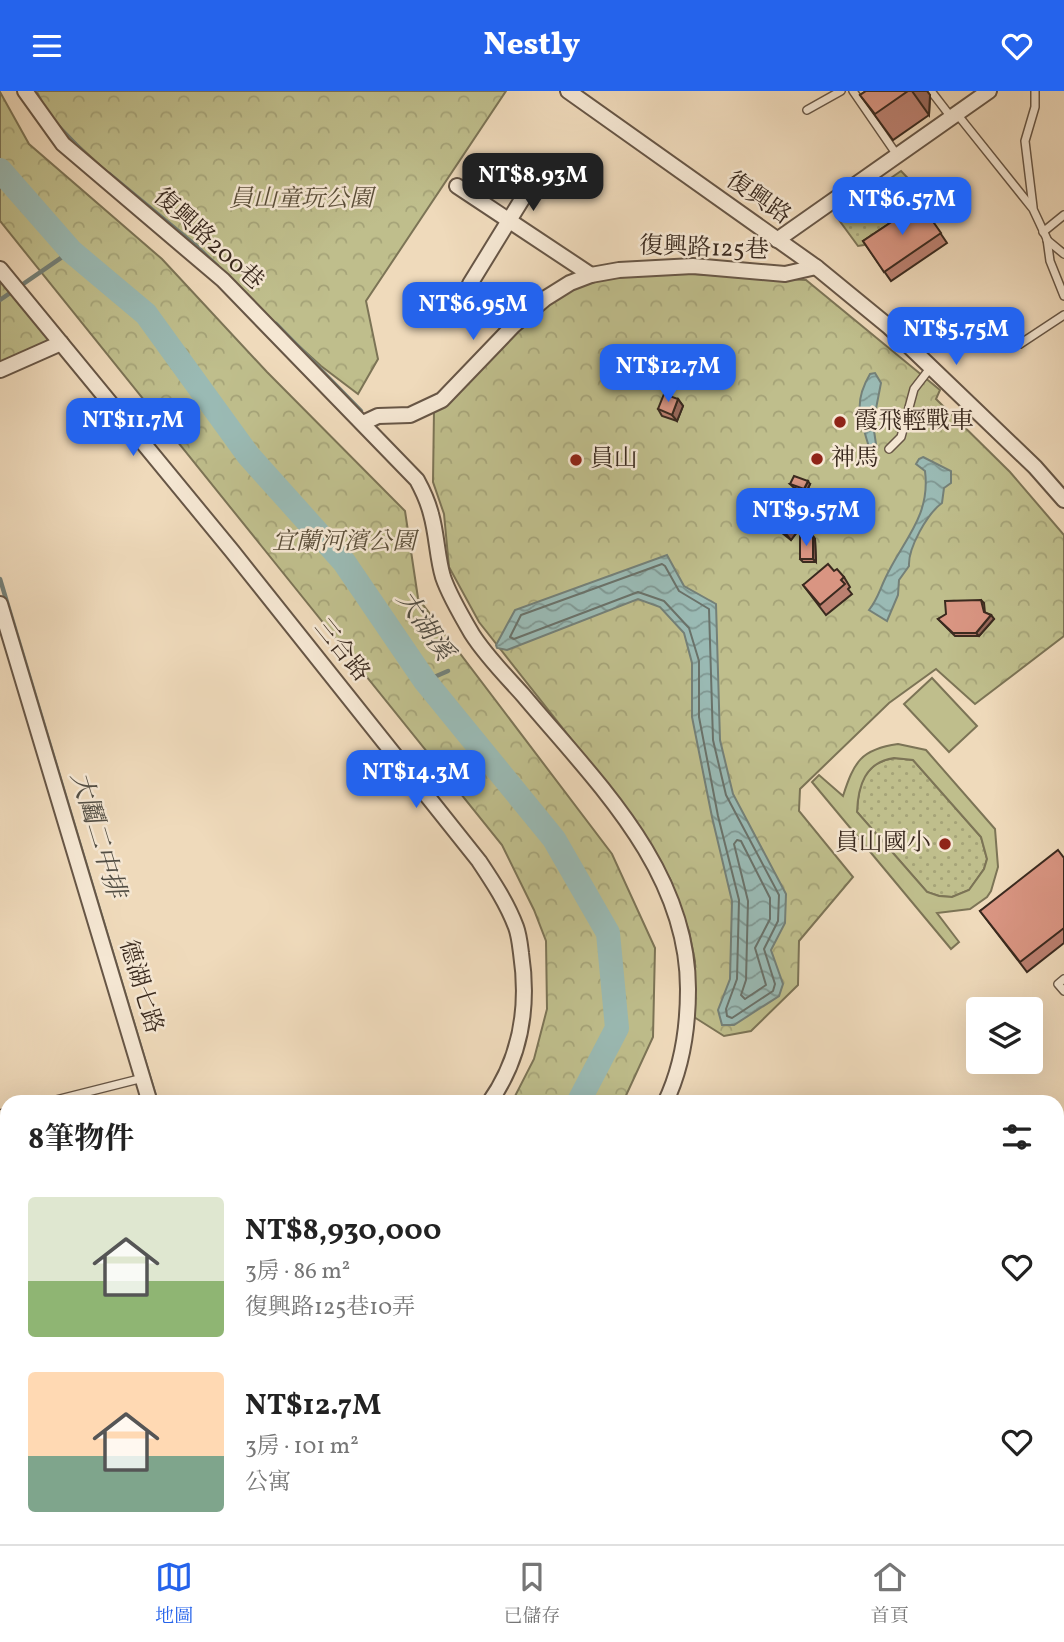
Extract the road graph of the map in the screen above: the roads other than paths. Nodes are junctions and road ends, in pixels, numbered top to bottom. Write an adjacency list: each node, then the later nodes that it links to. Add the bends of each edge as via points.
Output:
1 (25, 91): 29 (street, 復興路200巷, via 63,143 223,281)
2 (568, 91): 17 (street, 復興路)
3 (841, 91): 8 (lane)
4 (853, 91): 10 (lane)
5 (931, 91): 9 (lane)
6 (989, 91): 9 (street)
7 (1035, 91): 13 (lane, via 1025,141)
8 (807, 110)
9 (954, 115): 10 (street); 13 (lane)
10 (897, 155): 17 (street)
11 (457, 186): 15 (street)
12 (529, 188): 15 (street)
13 (1033, 209): 16 (lane)
14 (1064, 215): 16 (lane)
15 (508, 221): 21 (street); 22 (street)
16 (1045, 236): 18 (lane); 23 (lane)
17 (777, 240): 19 (street, 復興路)
18 (1064, 254)
19 (816, 267): 21 (street, 復興路125巷, via 785,274 693,266); 27 (street, 復興路)
20 (0, 269): 25 (street, 三合路)
21 (591, 275): 29 (street, 復興路125巷, via 546,297 442,400 410,415 378,416)
22 (470, 284)
23 (1064, 296)
24 (1064, 315): 26 (lane)
25 (61, 343): 28 (street); 38 (street, 三合路, via 455,830 502,897 517,929 526,983 518,1043)
26 (1020, 344)
27 (931, 367): 30 (lane, via 914,389 901,437); 31 (street, 復興路)
28 (0, 370)
29 (363, 422): 39 (street, 復興路200巷, via 417,480 432,515 444,578 472,635 616,805 650,854 668,892 683,936 688,978 684,1040)
30 (889, 449)
31 (1064, 500)
32 (0, 604): 35 (street, 德湖七路)
33 (1064, 979): 34 (lane, via 1058,984)
34 (1064, 991)
35 (144, 1077): 36 (lane); 37 (street, 德湖七路)
36 (75, 1095)
37 (148, 1095)
38 (494, 1095)
39 (669, 1095)

